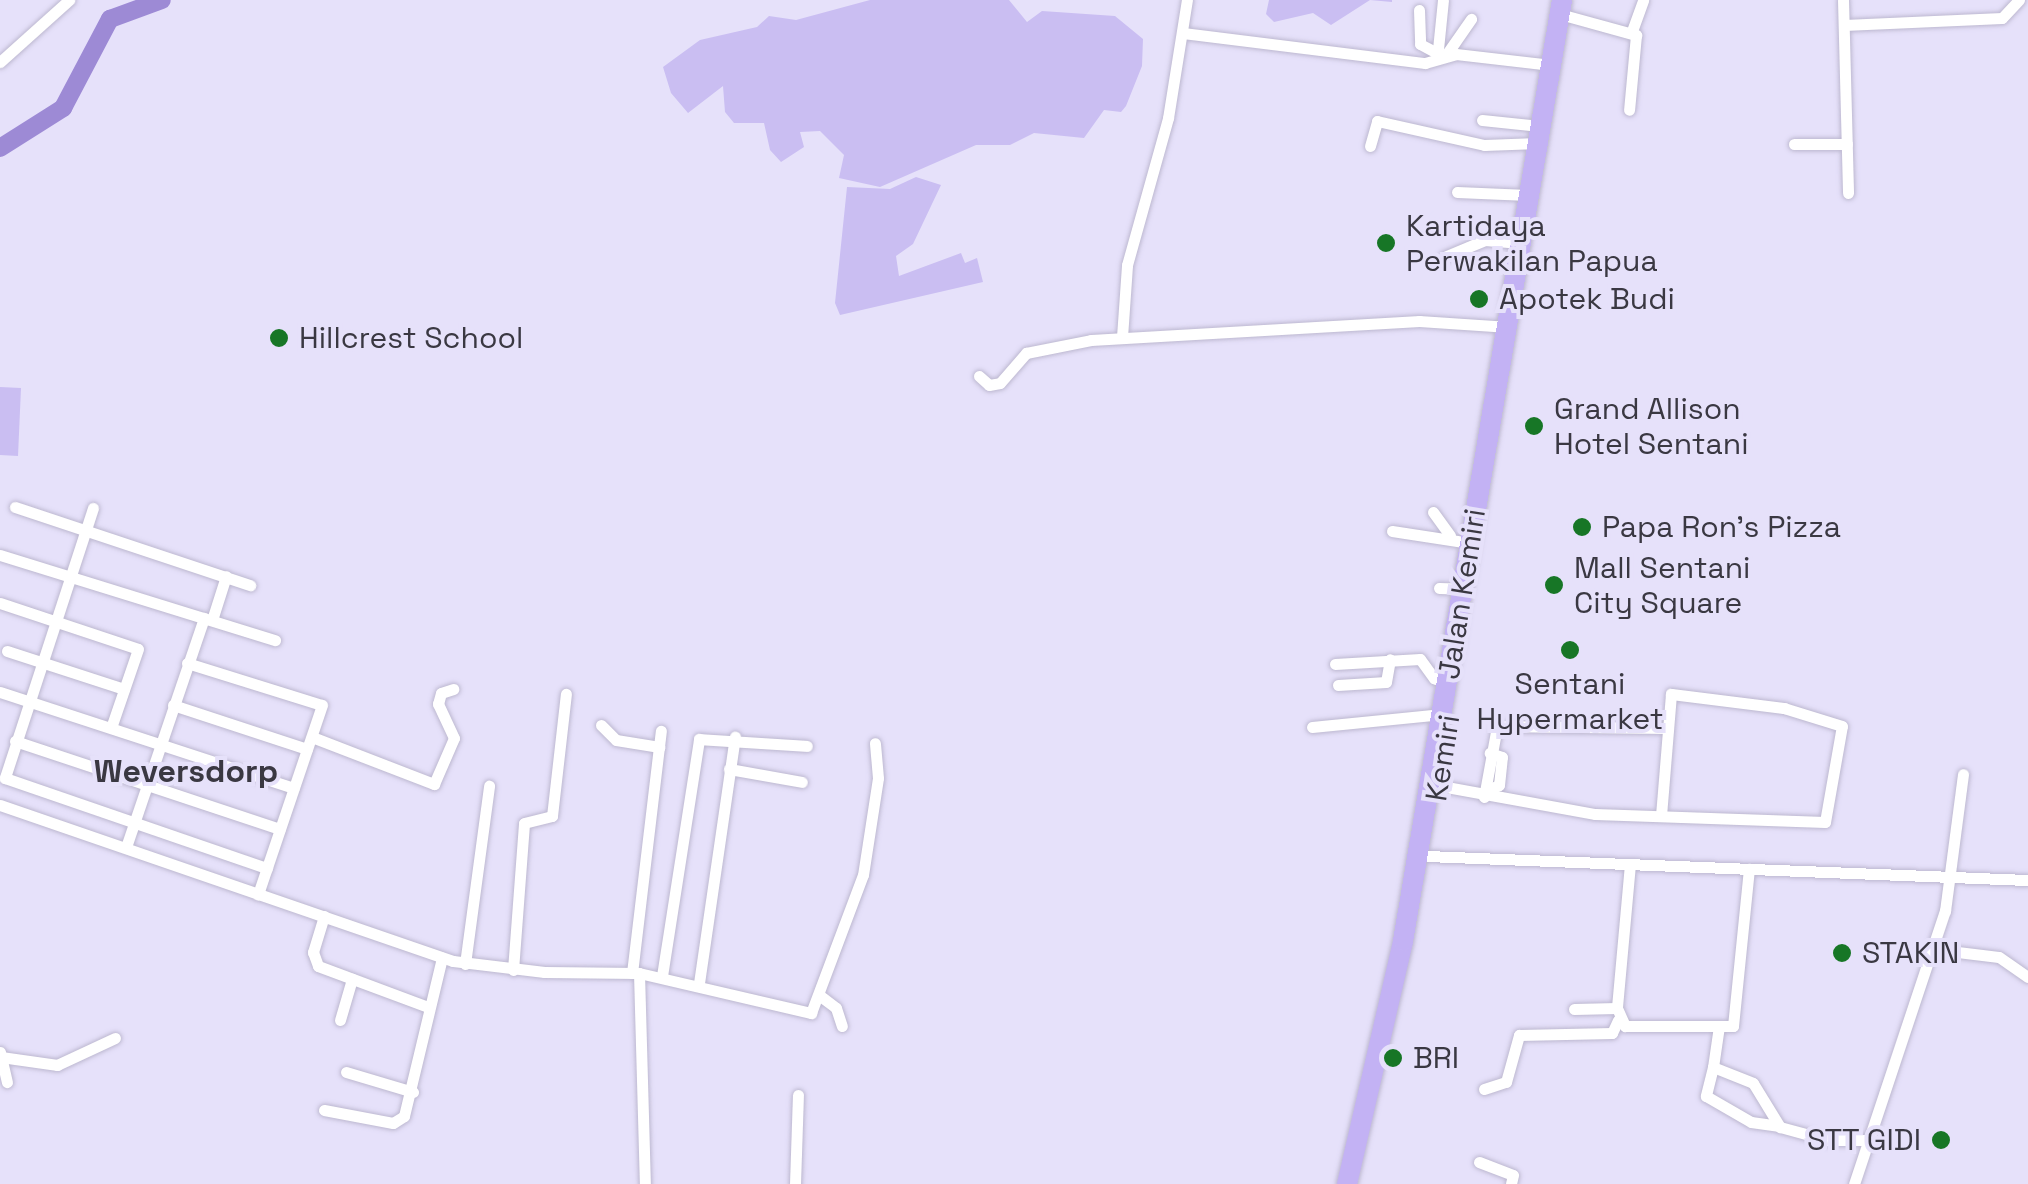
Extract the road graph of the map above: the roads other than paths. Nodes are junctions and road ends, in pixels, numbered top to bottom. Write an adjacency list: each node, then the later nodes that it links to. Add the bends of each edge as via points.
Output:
1 (69, 0): 14 (street)
2 (1187, 0): 12 (street)
3 (1442, 0): 13 (street)
4 (1643, 0): 11 (street)
5 (1843, 0): 10 (street)
6 (2019, 0): 10 (street, via 2002,18)
7 (1566, 5): 11 (street); 15 (highway, Jalan Kemiri); 18 (highway, Jalan Kemiri)
8 (1419, 10): 13 (street, via 1420,44)
9 (1471, 19): 13 (street)
10 (1844, 25): 20 (street)
11 (1632, 31): 16 (street, via 1639,46)
12 (1182, 33): 13 (street); 28 (street, via 1168,118 1127,265)
13 (1440, 56): 15 (street)
14 (0, 62)
15 (1550, 66): 18 (highway, Jalan Kemiri)
16 (1629, 110)
17 (1482, 120): 18 (street)
18 (1540, 143): 21 (street, via 1484,145 1377,122); 24 (highway, Jalan Kemiri); 27 (highway, Kemiri)
19 (1794, 144): 20 (street)
20 (1847, 144): 23 (street)
21 (1370, 146)
22 (1457, 192): 24 (street)
23 (1848, 193)
24 (1528, 195): 25 (highway, Jalan Kemiri)
25 (1520, 243): 26 (street, via 1485,240); 27 (highway, Jalan Kemiri)
26 (1444, 257)
27 (1511, 327): 28 (street, via 1419,321); 36 (highway, Jalan Kemiri); 78 (highway, Kemiri)
28 (1122, 337): 29 (street, via 1026,353 1000,383)
29 (980, 376)
30 (14, 507): 33 (street)
31 (93, 508): 33 (street)
32 (1432, 512): 35 (street)
33 (86, 528): 38 (street); 39 (street)
34 (1392, 531): 35 (street)
35 (1450, 535): 36 (street)
36 (1470, 543): 42 (highway, Jalan Kemiri)
37 (0, 555): 39 (street)
38 (226, 576): 40 (street); 44 (street)
39 (70, 578): 44 (street); 45 (street)
40 (250, 585)
41 (1439, 588): 42 (street)
42 (1463, 589): 52 (highway, Jalan Kemiri)
43 (0, 603): 45 (street)
44 (208, 619): 46 (street); 50 (street)
45 (54, 621): 49 (street); 54 (street, via 138,649)
46 (275, 640)
47 (7, 651): 49 (street)
48 (1390, 659): 51 (street); 52 (street, via 1420,658 1434,678); 53 (street, via 1386,682)
49 (41, 662): 54 (street); 58 (street)
50 (187, 663): 59 (street); 70 (street, via 319,702)
51 (1335, 664)
52 (1447, 683): 60 (highway, Jalan Kemiri)
53 (1338, 685)
54 (124, 689): 63 (street)
55 (453, 689): 70 (street, via 441,693 438,704 454,738 434,784)
56 (0, 692): 58 (street)
57 (566, 694): 97 (street, via 552,816 524,823)
58 (28, 701): 63 (street); 67 (street)
59 (172, 704): 69 (street); 70 (street)
60 (1442, 714): 62 (street); 78 (highway, Jalan Kemiri)
61 (601, 726): 72 (street, via 616,740)
62 (1312, 727)
63 (111, 728): 69 (street)
64 (1664, 728): 80 (street, via 1505,724 1493,732); 82 (street); 82 (street, via 1666,699 1675,693 1830,718 1842,732 1825,822)
65 (661, 731): 72 (street)
66 (735, 738): 71 (street); 73 (street); 99 (street, via 698,742)
67 (15, 741): 76 (street); 83 (street, via 8,782)
68 (875, 743): 103 (street, via 876,792 864,875)
69 (160, 744): 76 (street); 79 (street)
70 (309, 744): 79 (street)
71 (806, 746)
72 (659, 747): 98 (street)
73 (730, 769): 75 (street); 102 (street)
74 (1963, 774): 90 (street)
75 (802, 782)
76 (146, 784): 83 (street); 84 (street)
77 (489, 786): 96 (street)
78 (1434, 786): 80 (street); 86 (highway, Kemiri); 124 (highway, Jalan Kemiri)
79 (294, 788): 84 (street)
80 (1484, 794): 82 (street, via 1595,814)
81 (0, 804): 85 (street)
82 (1661, 816)
83 (133, 824): 85 (street); 88 (street)
84 (280, 829): 88 (street)
85 (126, 847): 92 (street)
86 (1427, 856): 87 (street); 125 (highway, Kemiri)
87 (1630, 864): 89 (street); 106 (street)
88 (267, 868): 92 (street)
89 (1749, 869): 90 (street); 109 (street, via 1733,1026)
90 (1950, 878): 91 (street); 94 (street)
91 (2028, 880)
92 (258, 894): 93 (street)
93 (324, 916): 95 (street); 101 (street, via 314,962)
94 (1933, 950): 100 (street, via 1999,957); 120 (street)
95 (442, 958): 96 (street); 104 (street)
96 (465, 964): 97 (street)
97 (514, 970): 98 (street)
98 (636, 973): 99 (street); 122 (street)
99 (662, 976): 102 (street)
100 (2028, 977)
101 (352, 979): 104 (street); 107 (street)
102 (699, 983): 103 (street, via 804,1015)
103 (819, 995): 108 (street, via 836,1008)
104 (428, 1007): 116 (street)
105 (1574, 1009): 106 (street)
106 (1618, 1014): 109 (street, via 1625,1026); 115 (street, via 1612,1033 1519,1036 1506,1082)
107 (340, 1020)
108 (842, 1026)
109 (1719, 1026): 112 (street)
110 (115, 1038): 111 (street, via 57,1064)
111 (1, 1055): 114 (street)
112 (1713, 1067): 119 (street, via 1753,1083); 119 (street, via 1706,1096 1751,1122)
113 (346, 1072): 116 (street)
114 (7, 1082)
115 (1484, 1089)
116 (413, 1092): 118 (street, via 393,1123)
117 (798, 1095): 123 (street)
118 (324, 1110)
119 (1780, 1127): 120 (street, via 1828,1140)
120 (1868, 1140): 127 (street)
121 (1479, 1162): 126 (street, via 1513,1175)
122 (645, 1184)
123 (795, 1184)
124 (1347, 1184)
125 (1358, 1184)
126 (1511, 1184)
127 (1854, 1184)

